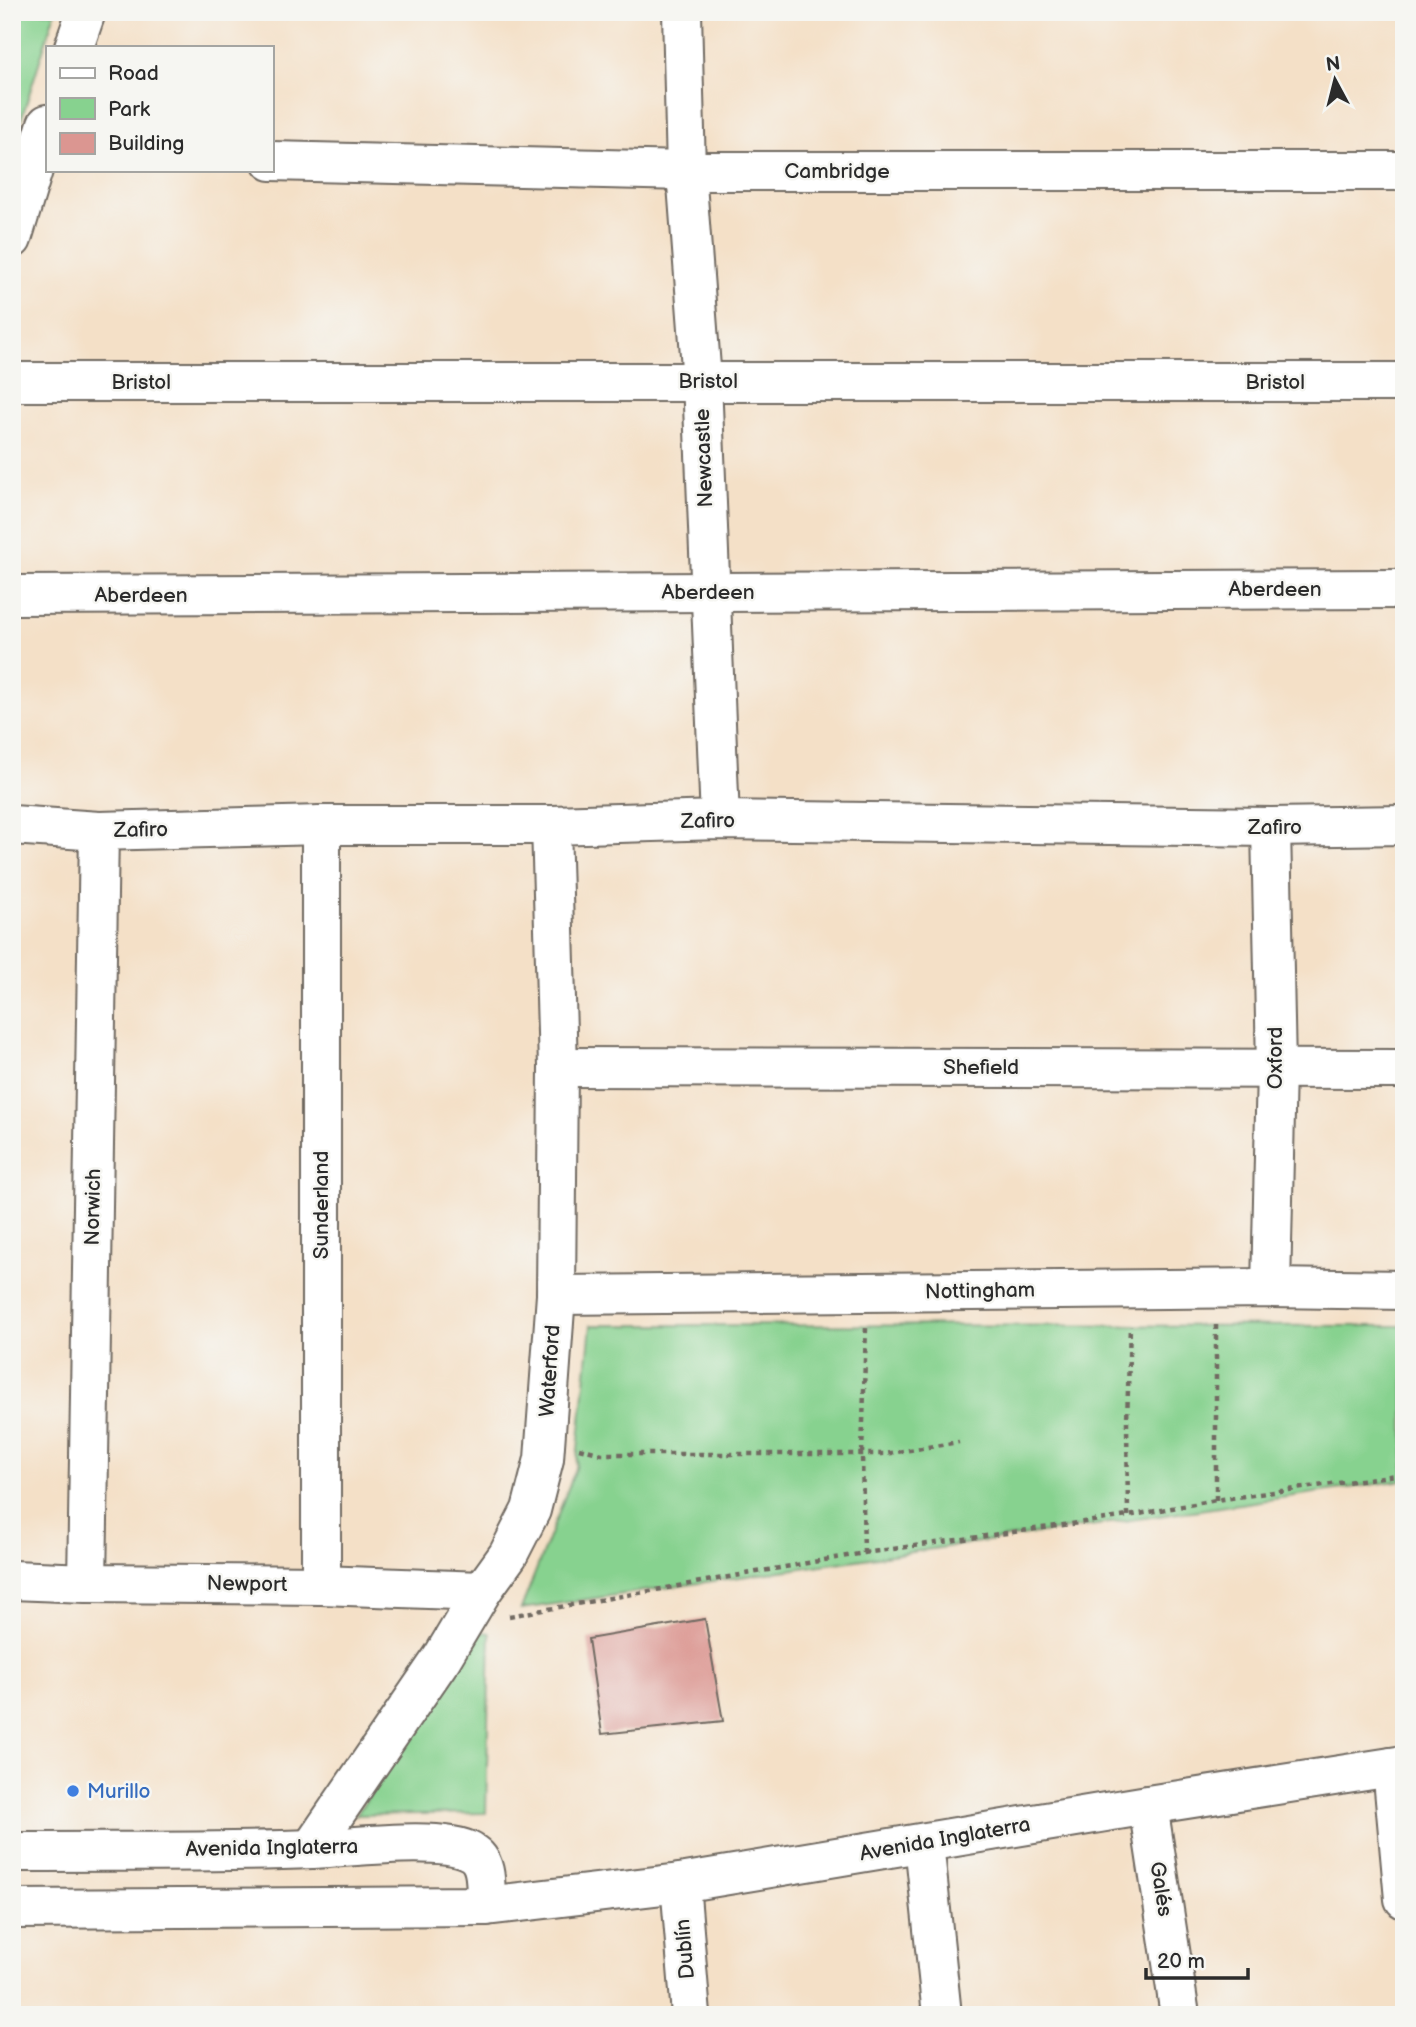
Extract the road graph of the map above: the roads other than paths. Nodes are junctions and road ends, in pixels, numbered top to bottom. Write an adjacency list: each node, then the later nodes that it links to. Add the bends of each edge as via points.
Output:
1 (86, 12): 3 (street)
2 (681, 12): 6 (street, Newcastle)
3 (74, 46)
4 (44, 146): 8 (street)
5 (273, 162): 6 (street, Cambridge)
6 (686, 170): 7 (street, Cambridge); 9 (street, Newcastle)
7 (1404, 171)
8 (12, 239)
9 (702, 381): 10 (street, Bristol); 11 (street, Bristol); 13 (street, Newcastle)
10 (12, 382)
11 (1404, 382)
12 (1404, 589): 13 (street, Aberdeen)
13 (710, 592): 14 (street, Aberdeen); 15 (street, Newcastle)
14 (12, 595)
15 (720, 820): 18 (street, Zafiro); 20 (street, Zafiro)
16 (12, 825): 21 (street, Zafiro)
17 (321, 825): 18 (street, Zafiro); 21 (street, Zafiro); 30 (street, Sunderland)
18 (551, 825): 22 (street, Waterford)
19 (1404, 825): 20 (street, Zafiro)
20 (1271, 827): 23 (street, Oxford)
21 (99, 831): 29 (street, Norwich)
22 (558, 1067): 23 (street, Shefield); 27 (street, Waterford)
23 (1276, 1068): 24 (street, Shefield); 25 (street, Oxford)
24 (1404, 1069)
25 (1271, 1288): 26 (street, Nottingham); 27 (street, Nottingham)
26 (1404, 1290)
27 (556, 1295): 31 (street, Waterford, via 544,1459 531,1510 508,1555)
28 (12, 1580): 29 (street, Newport)
29 (87, 1583): 30 (street, Newport)
30 (321, 1585): 31 (street, Newport)
31 (495, 1598): 35 (street, Waterford, via 442,1658)
32 (1398, 1766): 33 (street, Avenida Inglaterra); 38 (street)
33 (1148, 1805): 34 (street, Avenida Inglaterra); 43 (street, Galés)
34 (924, 1843): 37 (street, Avenida Inglaterra); 42 (street)
35 (311, 1849): 36 (street, Avenida Inglaterra); 39 (street, Avenida Inglaterra, via 393,1844 458,1847 474,1853 485,1869)
36 (12, 1852)
37 (680, 1883): 39 (street, Avenida Inglaterra); 41 (street, Dublín)
38 (1404, 1899)
39 (486, 1906): 40 (street, Avenida Inglaterra)
40 (12, 1909)
41 (691, 2015)
42 (943, 2015)
43 (1180, 2015)

